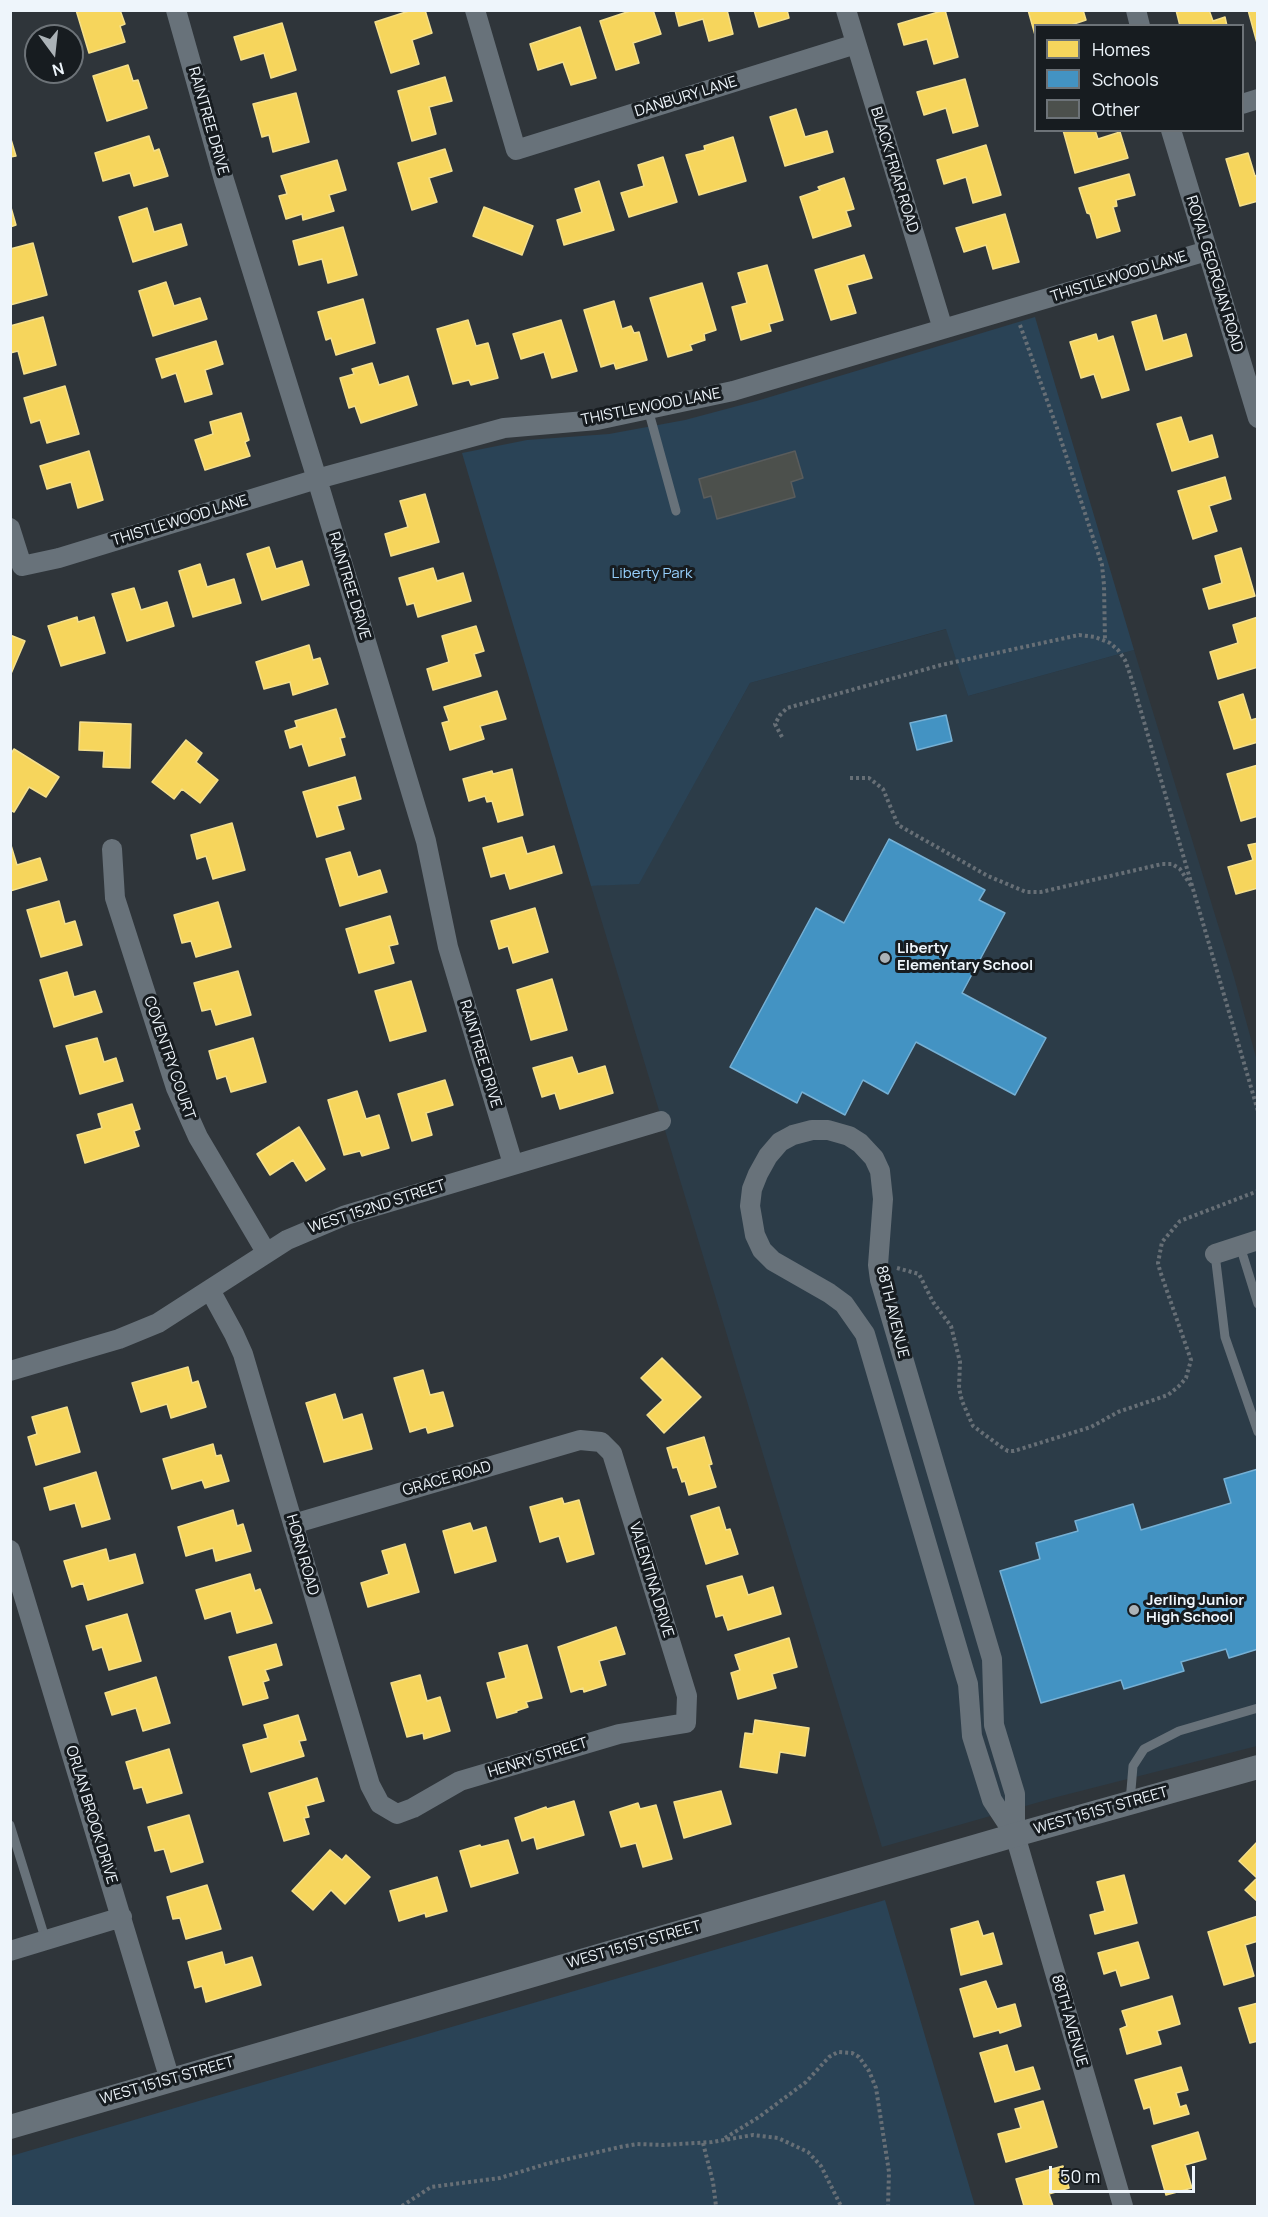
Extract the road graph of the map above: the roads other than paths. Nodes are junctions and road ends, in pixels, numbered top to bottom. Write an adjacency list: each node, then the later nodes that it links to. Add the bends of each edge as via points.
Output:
1 (177, 10): 10 (street, RAINTREE DRIVE, via 224,180)
2 (475, 10): 4 (street, DANBURY LANE, via 516,150)
3 (846, 10): 4 (street, BLACK FRIAR ROAD)
4 (856, 44): 7 (street, BLACK FRIAR ROAD)
5 (1172, 132): 6 (street, ROYAL GEORGIAN ROAD)
6 (1207, 250): 7 (street, THISTLEWOOD LANE); 9 (street, ROYAL GEORGIAN ROAD)
7 (943, 329): 8 (street, THISTLEWOOD LANE, via 733,391)
8 (648, 409): 10 (street, THISTLEWOOD LANE, via 597,420 504,428); 11 (lane)
9 (1257, 418)
10 (317, 479): 12 (street, THISTLEWOOD LANE, via 22,566); 15 (street, RAINTREE DRIVE, via 426,841 448,947)
11 (676, 511)
12 (10, 528)
13 (112, 849): 17 (street, COVENTRY COURT, via 115,898 176,1088 198,1137)
14 (661, 1121): 15 (street, WEST 152ND STREET)
15 (513, 1164): 17 (street, WEST 152ND STREET, via 346,1215)
16 (1249, 1243): 18 (street); 20 (lane)
17 (266, 1252): 19 (street, WEST 152ND STREET)
18 (1215, 1254): 22 (lane, via 1226,1337)
19 (210, 1290): 21 (street, WEST 152ND STREET, via 158,1323 136,1332); 24 (street, HORN ROAD, via 243,1354)
20 (1257, 1304)
21 (10, 1371)
22 (1257, 1432)
23 (601, 1442): 24 (street, GRACE ROAD, via 580,1440); 27 (street, VALENTINA DRIVE, via 612,1453 687,1696)
24 (293, 1524): 30 (street, HORN ROAD, via 370,1785 380,1804)
25 (10, 1550): 33 (street, ORLAN BROOK DRIVE)
26 (1257, 1708): 29 (lane, via 1179,1731 1143,1749 1133,1766)
27 (686, 1723): 30 (street, HENRY STREET, via 619,1734 460,1781)
28 (1257, 1767): 29 (street, WEST 151ST STREET)
29 (1130, 1802): 32 (street, WEST 151ST STREET)
30 (397, 1814)
31 (10, 1825): 34 (lane)
32 (1015, 1834): 32 (street, 88TH AVENUE, via 1015,1794 994,1725 993,1659 878,1265 883,1181 874,1158 849,1136 828,1130 793,1135 780,1142 768,1156 752,1189 750,1206 755,1235 773,1261 844,1304 865,1334 964,1671 972,1736 992,1800); 36 (street, WEST 151ST STREET); 38 (street, 88TH AVENUE)
33 (122, 1917): 34 (street); 36 (street, ORLAN BROOK DRIVE)
34 (46, 1941): 35 (street)
35 (10, 1951)
36 (170, 2080): 37 (street, WEST 151ST STREET)
37 (10, 2127)
38 (1122, 2206)

